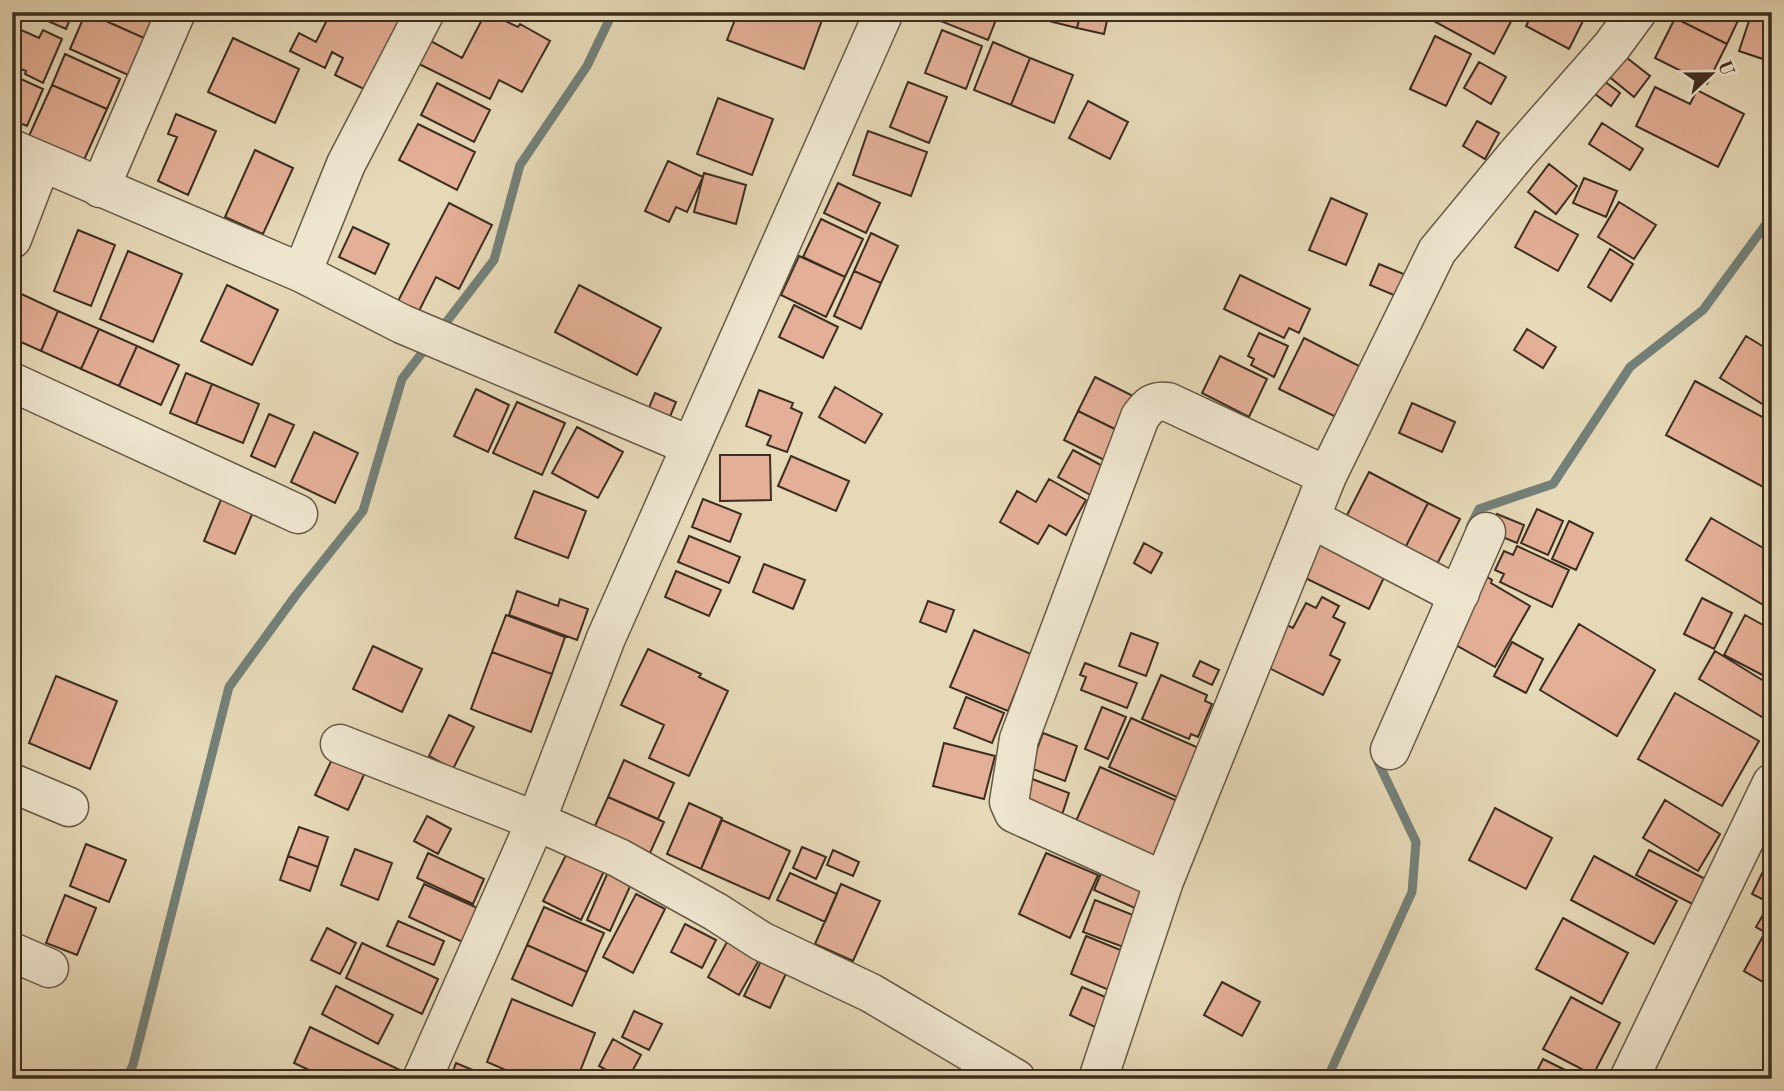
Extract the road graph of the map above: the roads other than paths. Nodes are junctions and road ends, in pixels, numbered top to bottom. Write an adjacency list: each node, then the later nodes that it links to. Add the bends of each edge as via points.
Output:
1 (176, 12): 6 (street)
2 (884, 12): 10 (street)
3 (1637, 12): 11 (street, via 1437,251)
4 (417, 15): 8 (street, via 346,164)
5 (27, 156): 6 (street); 7 (street)
6 (100, 188): 8 (street)
7 (12, 239)
8 (302, 273): 10 (street, via 402,324)
9 (12, 382): 12 (street)
10 (691, 446): 21 (street, via 606,638)
11 (1327, 476): 13 (street); 22 (street, via 1168,402 1154,402 1139,417 1020,739 1009,802 1014,813)
12 (298, 514)
13 (1310, 518): 15 (street); 22 (street)
14 (1486, 532): 15 (street)
15 (1460, 593): 17 (street)
16 (340, 744): 21 (street)
17 (1390, 750)
18 (12, 783): 20 (street)
19 (1772, 783): 28 (street)
20 (69, 807)
21 (536, 821): 25 (street); 26 (street, via 620,859 761,942 871,993)
22 (1164, 881): 27 (street)
23 (12, 952): 24 (street)
24 (49, 968)
25 (422, 1079)
26 (1016, 1079)
27 (1098, 1079)
28 (1629, 1079)

